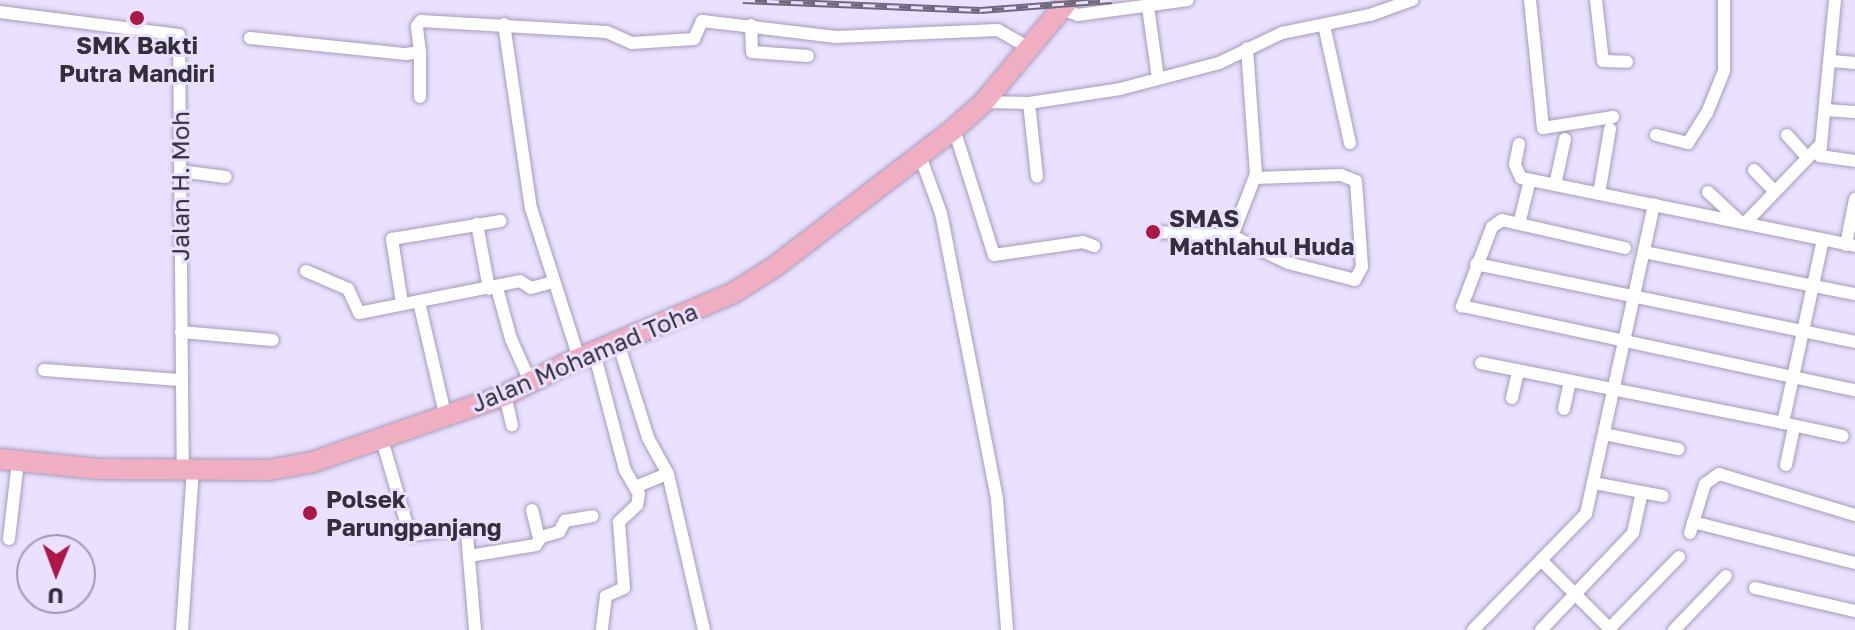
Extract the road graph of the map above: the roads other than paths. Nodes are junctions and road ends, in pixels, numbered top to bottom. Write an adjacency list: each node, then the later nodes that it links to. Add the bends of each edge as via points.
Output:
1 (1188, 0): 8 (street)
2 (1412, 0): 12 (street)
3 (1530, 0): 46 (street, via 1543,128 1611,123)
4 (1596, 0): 19 (street, via 1603,61)
5 (1724, 0): 28 (street, via 1724,71 1707,113 1688,143)
6 (1835, 0): 18 (street)
7 (1065, 4): 8 (street, via 1078,15); 14 (main road, Jalan Mohamad Toha)
8 (1148, 7): 21 (street)
9 (0, 12): 38 (street, Jalan H. Moh, via 177,32)
10 (504, 24): 11 (street, via 607,32 632,43 694,39 702,21); 16 (street, via 421,21); 62 (street, via 522,168)
11 (751, 25): 14 (street, via 836,37 998,30); 17 (street, via 752,52)
12 (1324, 25): 15 (street, via 1282,33); 31 (street)
13 (250, 38): 16 (street, via 381,54)
14 (1028, 47): 23 (main road, Jalan Mohamad Toha)
15 (1247, 48): 21 (street, via 1219,63); 41 (street)
16 (420, 52): 22 (street)
17 (808, 56)
18 (1832, 61): 20 (street); 25 (street)
19 (1627, 62)
20 (1855, 63)
21 (1158, 78): 24 (street)
22 (420, 97)
23 (984, 102): 24 (street); 27 (main road, Jalan Mohamad Toha)
24 (1029, 103): 40 (street)
25 (1825, 110): 26 (street); 33 (street)
26 (1855, 112)
27 (954, 129): 35 (main road, Jalan Mohamad Toha); 56 (street, via 994,255 1083,242)
28 (1656, 135)
29 (1787, 135): 34 (street)
30 (1565, 139): 43 (street)
31 (1350, 143)
32 (1519, 144): 42 (street, via 1515,165 1521,178)
33 (1821, 144): 34 (street); 36 (street, via 1820,156)
34 (1805, 155): 44 (street)
35 (920, 156): 72 (main road, Jalan Mohamad Toha, via 733,293); 120 (street, via 941,213 995,484)
36 (1855, 161)
37 (1754, 170): 44 (street)
38 (180, 171): 39 (street); 70 (street, Jalan H. Moh)
39 (226, 177)
40 (1037, 177)
41 (1255, 178): 54 (street); 54 (street, via 1341,175 1356,181 1360,276 1350,280 1295,266)
42 (1530, 180): 43 (street); 52 (street)
43 (1555, 185): 46 (street)
44 (1773, 190): 50 (street)
45 (1708, 192): 50 (street)
46 (1599, 194): 48 (street)
47 (1855, 199): 57 (street)
48 (1654, 204): 50 (street); 59 (street)
49 (501, 221): 51 (street)
50 (1742, 222): 55 (street)
51 (477, 224): 64 (street); 68 (street, via 392,239)
52 (1519, 224): 58 (street); 60 (street, via 1502,220 1492,227)
53 (1157, 232): 54 (street)
54 (1232, 236)
55 (1823, 239): 57 (street); 63 (street)
56 (1094, 246)
57 (1850, 246)
58 (1625, 248)
59 (1644, 252): 63 (street); 66 (street)
60 (1476, 264): 66 (street); 74 (street, via 1462,306 1469,311)
61 (306, 271): 68 (street, via 348,289 359,313)
62 (553, 282): 64 (street, via 531,288 520,281); 75 (street)
63 (1811, 285): 65 (street); 69 (street)
64 (493, 288): 67 (street); 81 (street)
65 (1855, 294)
66 (1635, 298): 69 (street); 74 (street)
67 (419, 302): 68 (street); 88 (street)
68 (402, 303)
69 (1800, 331): 73 (street); 79 (street)
70 (181, 332): 71 (street); 80 (street, Jalan H. Moh)
71 (273, 340)
72 (618, 342): 75 (main road, Jalan Mohamad Toha); 98 (street, via 648,438)
73 (1855, 342)
74 (1625, 345): 79 (street); 83 (street)
75 (587, 355): 81 (main road, Jalan Mohamad Toha); 100 (street)
76 (1481, 363): 78 (street)
77 (44, 370): 80 (street)
78 (1518, 371): 82 (street); 86 (street)
79 (1792, 377): 84 (street); 89 (street)
80 (180, 380): 97 (street, Jalan H. Moh)
81 (530, 381): 85 (main road, Jalan Mohamad Toha)
82 (1570, 381): 83 (street); 87 (street)
83 (1613, 390): 89 (street); 91 (street)
84 (1855, 390)
85 (505, 395): 88 (main road, Jalan Mohamad Toha); 90 (street)
86 (1512, 398)
87 (1564, 409)
88 (445, 414): 93 (main road, Jalan Mohamad Toha)
89 (1788, 424): 92 (street); 96 (street)
90 (512, 425)
91 (1604, 434): 94 (street); 99 (street)
92 (1843, 436)
93 (382, 440): 97 (main road, Jalan Mohamad Toha, via 289,467); 108 (street, via 410,535 464,530)
94 (1678, 449)
95 (9, 460): 97 (main road, Jalan Mohamad Toha); 106 (street)
96 (1786, 465)
97 (188, 470): 116 (street, Jalan H. Moh)
98 (668, 474): 100 (street); 119 (street)
99 (1594, 483): 101 (street); 110 (street, via 1586,514)
100 (635, 487): 118 (street, via 637,505 619,522 624,588 606,596)
101 (1642, 492): 102 (street); 114 (street, via 1633,533)
102 (1663, 496)
103 (532, 510): 107 (street)
104 (1855, 515): 111 (street, via 1719,474 1705,484 1692,527)
105 (593, 516): 107 (street, via 565,521 559,532)
106 (9, 539)
107 (539, 539): 108 (street, via 536,545)
108 (469, 556): 117 (street)
109 (1679, 557): 123 (street)
110 (1542, 561): 114 (street); 121 (street)
111 (1855, 563)
112 (1726, 576): 124 (street)
113 (1755, 588): 115 (street)
114 (1575, 594): 122 (street); 123 (street)
115 (1855, 611)
116 (182, 630)
117 (475, 630)
118 (602, 630)
119 (704, 630)
120 (1007, 630)
121 (1473, 630)
122 (1541, 630)
123 (1610, 630)
124 (1674, 630)

